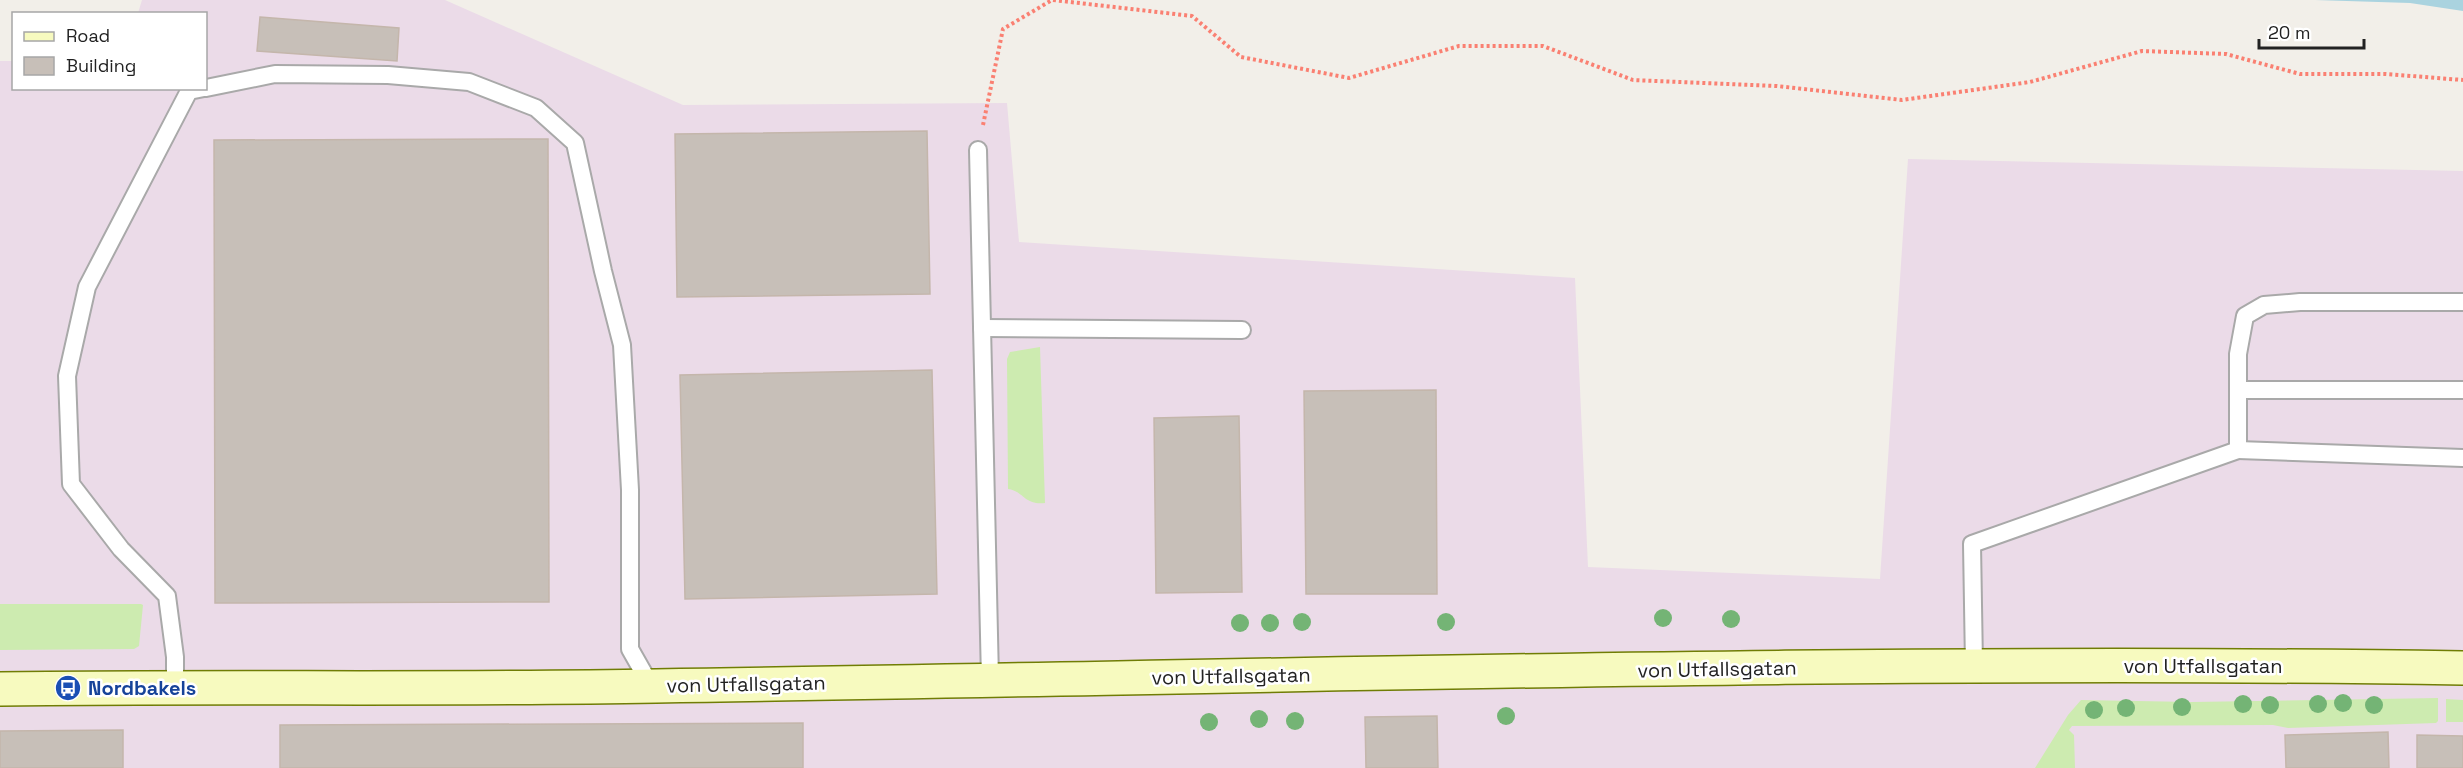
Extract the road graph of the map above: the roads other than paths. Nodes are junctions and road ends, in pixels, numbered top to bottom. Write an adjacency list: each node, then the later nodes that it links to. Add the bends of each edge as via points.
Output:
1 (207, 88): 15 (lane, via 275,74 388,75 469,82 536,108 575,143 622,345 630,490 630,649)
2 (194, 90): 14 (lane, via 189,91 87,287 66,376 71,484 121,549 166,596 176,657)
3 (978, 150): 5 (lane)
4 (2463, 302): 7 (lane, via 2264,305 2245,316 2238,354)
5 (982, 328): 6 (lane); 13 (lane)
6 (1242, 330)
7 (2238, 390): 8 (lane); 9 (lane)
8 (2463, 390)
9 (2238, 450): 10 (lane); 11 (lane, via 1972,544)
10 (2463, 458)
11 (1974, 665): 12 (street, von Utfallsgatan); 13 (street, von Utfallsgatan)
12 (2463, 668)
13 (990, 679): 15 (street, von Utfallsgatan)
14 (174, 686): 15 (street, von Utfallsgatan); 16 (street, von Utfallsgatan)
15 (651, 687)
16 (0, 689)

